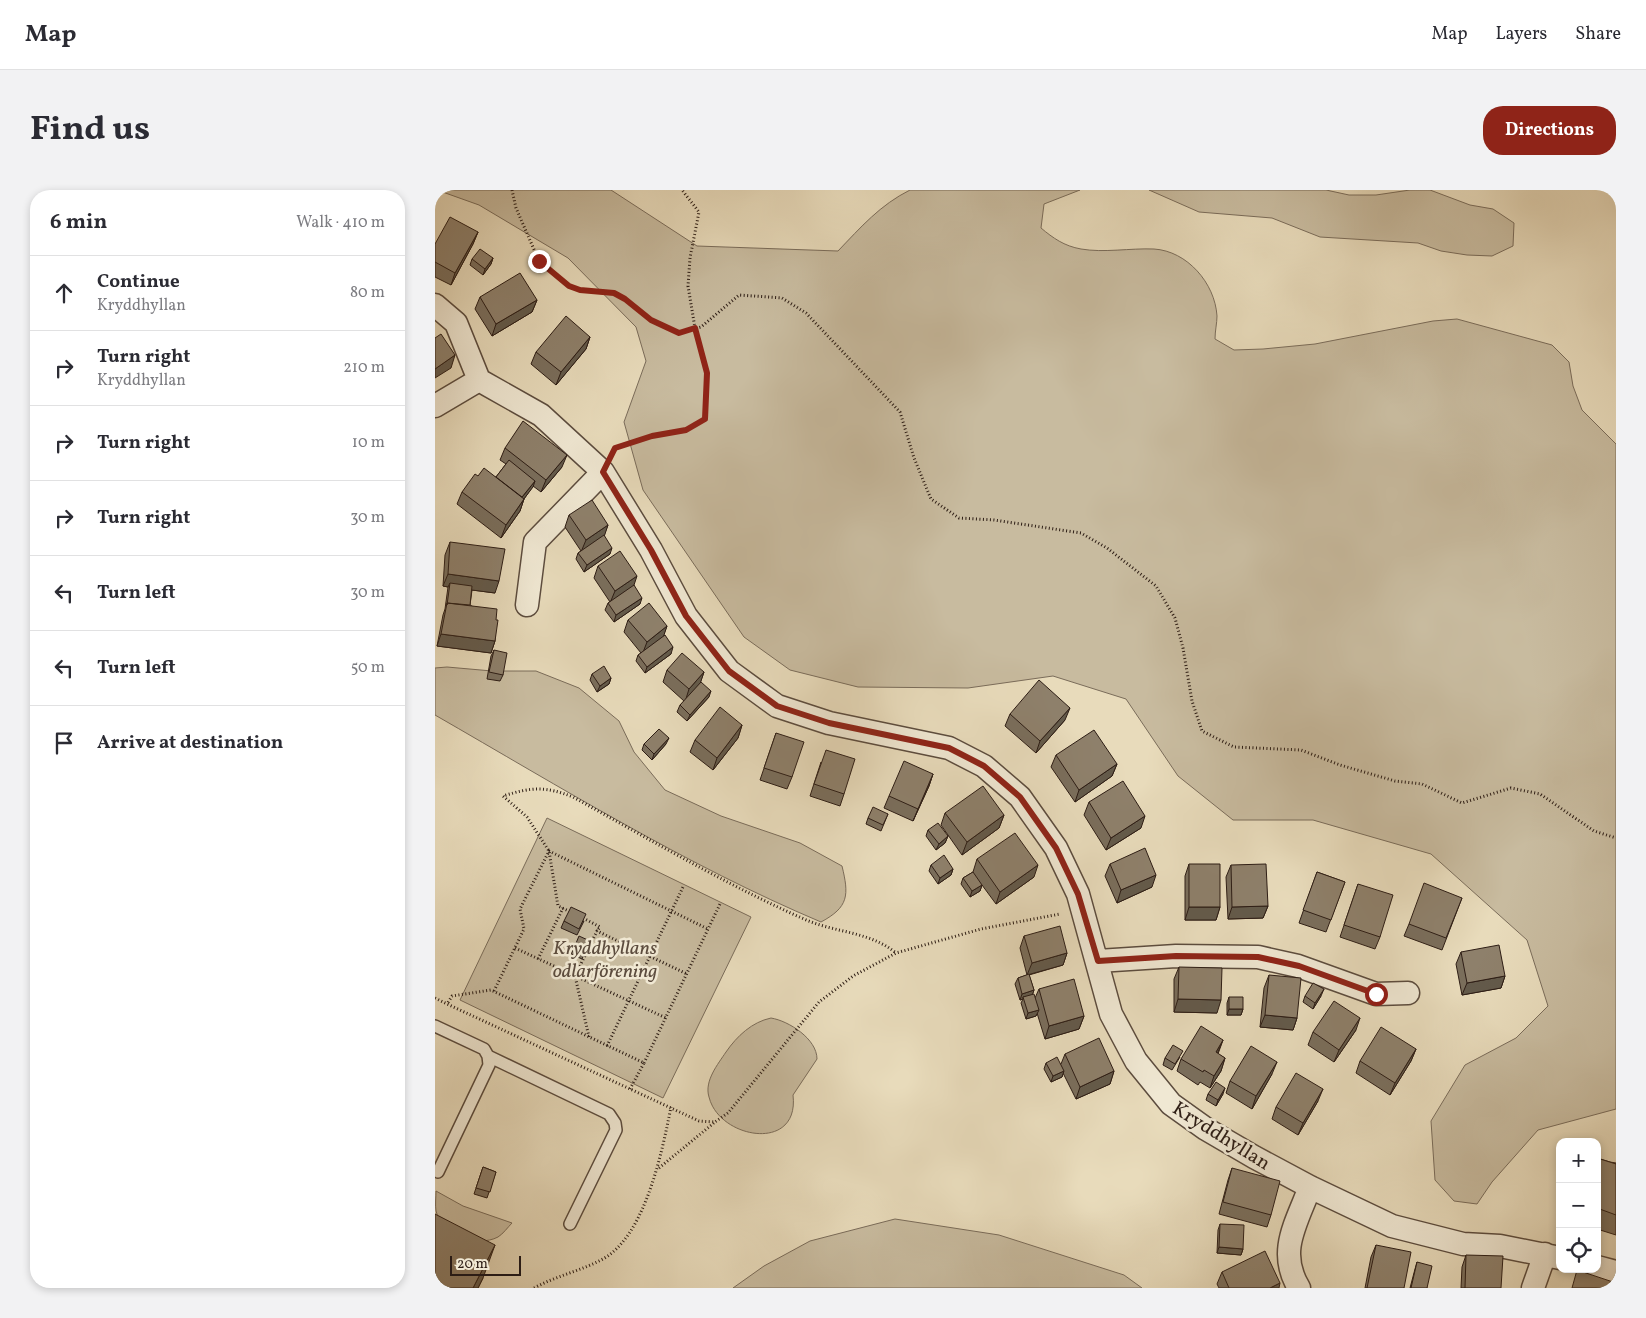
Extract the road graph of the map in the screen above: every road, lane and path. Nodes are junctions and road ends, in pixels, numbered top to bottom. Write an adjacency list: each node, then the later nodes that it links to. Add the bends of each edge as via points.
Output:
1 (512, 190): 4 (path, via 516,208 539,261 569,286 614,293 651,320 679,333)
2 (682, 190): 4 (path, via 699,212 688,286)
3 (435, 304): 5 (street, via 456,322)
4 (695, 328): 7 (path, via 707,373 705,419 686,430 652,436 615,448); 9 (path, via 739,295 782,298 806,314 900,412 931,499 959,518 1081,533 1107,548 1156,586 1175,618 1201,731 1234,747 1301,750 1395,782 1422,784 1462,803 1511,788 1540,794 1594,831)
5 (479, 380): 6 (street); 7 (street, Kryddhyllan, via 541,415)
6 (435, 406)
7 (603, 472): 8 (street, via 535,542); 14 (street, Kryddhyllan, via 651,550 686,616 729,671 777,706 829,723 949,748 984,766 1020,797 1056,848)
8 (527, 605)
9 (1616, 838)
10 (549, 851): 13 (path, via 558,906); 15 (path); 18 (path, via 520,909 524,929); 19 (path, via 527,817 503,796 546,788 573,797 745,891 807,920 872,938)
11 (683, 887): 15 (path)
12 (720, 904): 16 (path)
13 (563, 908): 17 (path, via 600,927); 21 (path)
14 (1082, 909): 19 (path, via 981,929); 22 (street, Kryddhyllan)
15 (671, 911): 16 (path); 20 (path)
16 (708, 929): 23 (path)
17 (597, 931): 20 (path); 24 (path)
18 (515, 948): 21 (path); 25 (path)
19 (896, 953): 38 (path, via 853,976 819,1002 728,1113)
20 (650, 956): 23 (path); 28 (path)
21 (538, 959): 24 (path)
22 (1098, 961): 26 (street, via 1176,956 1258,957 1299,966 1376,994); 41 (street, Kryddhyllan, via 1111,1014 1136,1061 1171,1104 1206,1129)
23 (687, 974): 30 (path)
24 (575, 976): 28 (path); 32 (path)
25 (494, 991): 29 (path, via 479,990 452,996); 32 (path)
26 (1407, 993)
27 (435, 998): 29 (path)
28 (629, 1001): 30 (path); 33 (path)
29 (447, 1004): 36 (path)
30 (666, 1018): 35 (path)
31 (435, 1026): 34 (lane, via 484,1049)
32 (589, 1037): 33 (path)
33 (607, 1046): 35 (path)
34 (488, 1056): 40 (lane, via 489,1065); 42 (lane, via 609,1114 615,1122 616,1130)
35 (644, 1063): 36 (path)
36 (630, 1089): 37 (path)
37 (671, 1108): 38 (path, via 699,1121); 39 (path)
38 (715, 1122): 39 (path)
39 (658, 1169): 46 (path, via 639,1215 618,1249 601,1260)
40 (439, 1172)
41 (1310, 1188): 43 (street, Kryddhyllan, via 1392,1226 1463,1244 1500,1246); 47 (street, via 1292,1234 1287,1257 1290,1273)
42 (570, 1224)
43 (1553, 1256): 48 (street, Kryddhyllan)
44 (1601, 1268): 45 (street)
45 (1616, 1272)
46 (534, 1288)
47 (1299, 1288)
48 (1533, 1288)

